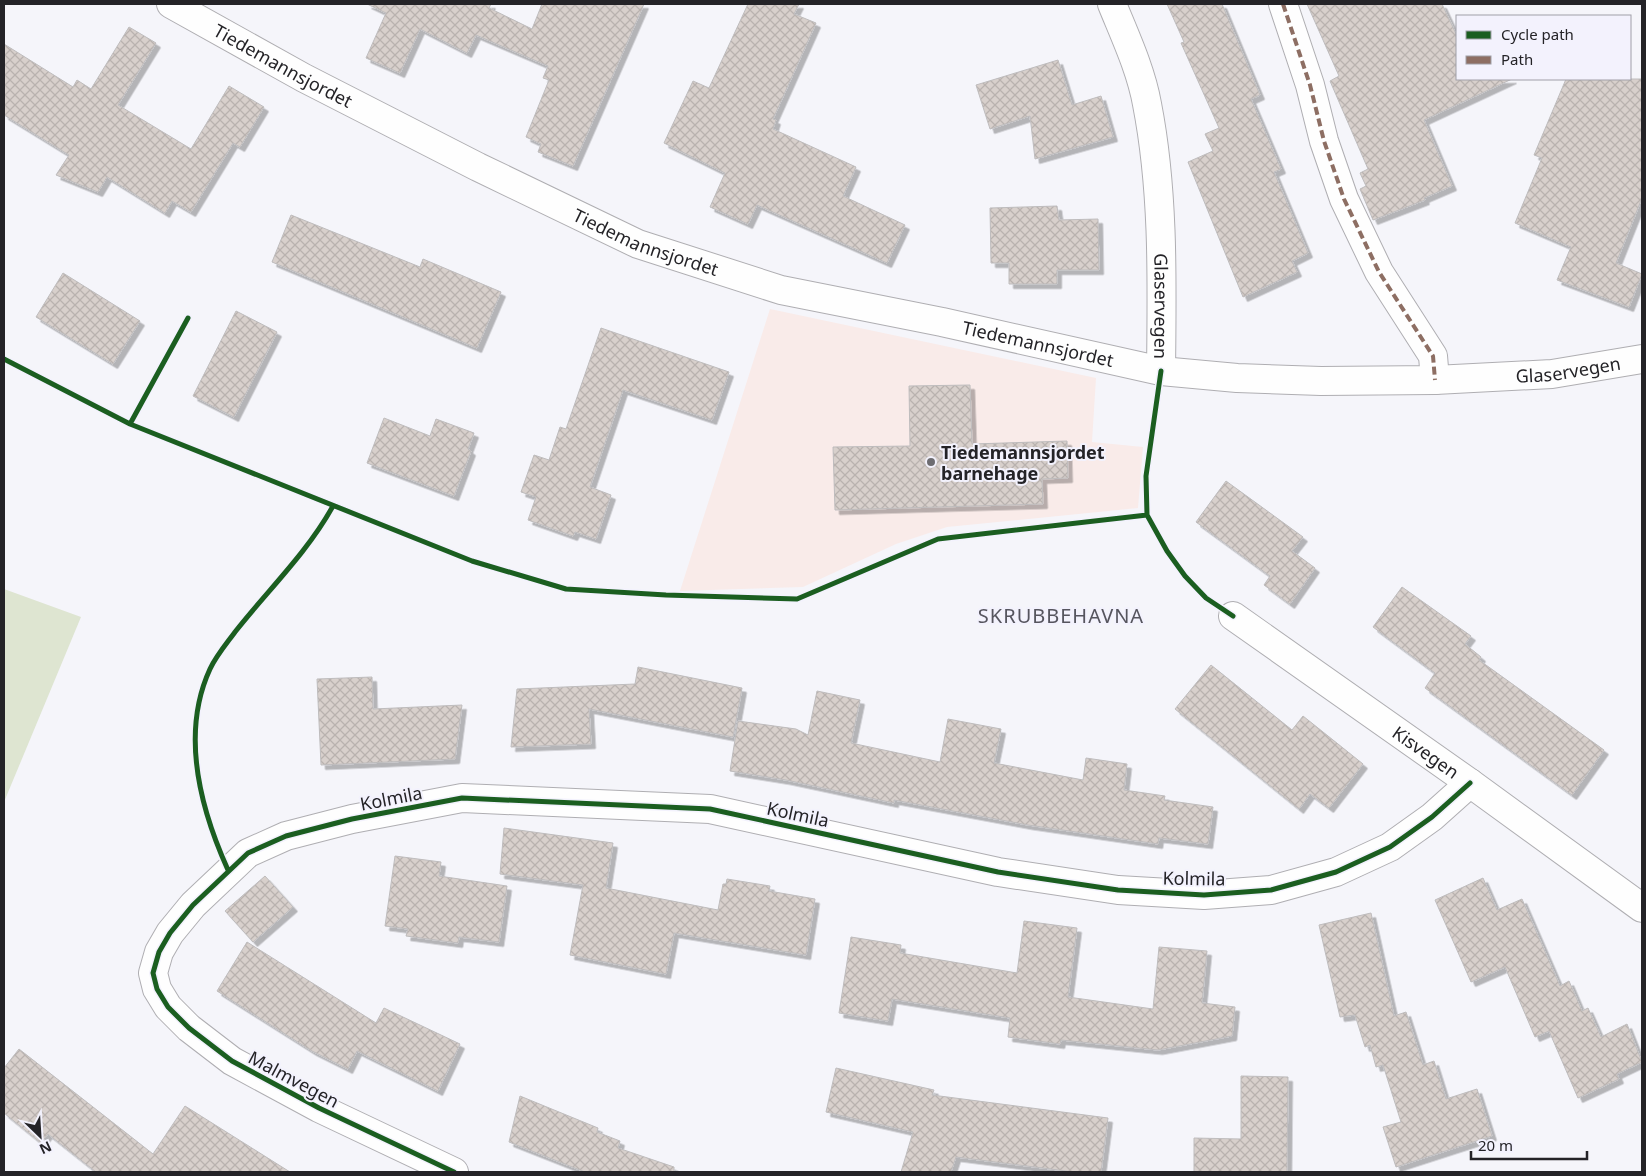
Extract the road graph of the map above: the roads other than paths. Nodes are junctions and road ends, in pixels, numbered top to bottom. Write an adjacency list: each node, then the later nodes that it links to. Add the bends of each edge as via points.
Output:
1 (171, 4): 5 (street, Tiedemannsjordet, via 304,78 638,244 781,290)
2 (1112, 4): 5 (street, Glaservegen, via 1132,52 1147,103 1156,171 1162,302)
3 (1283, 4): 6 (street, via 1344,199 1379,272 1433,356)
4 (1642, 359): 6 (street, Glaservegen, via 1552,374)
5 (1161, 371): 6 (street, Glaservegen, via 1312,381)
6 (1435, 380)
7 (1233, 616): 8 (street, Kisvegen)
8 (1470, 783): 9 (street, Kisvegen); 10 (street, Kolmila, via 1432,817 1390,847 1336,872 1271,890 1204,895 1118,890 998,872 710,808 462,798 286,836 248,853 193,904 160,952)
9 (1642, 908)
10 (153, 973): 11 (street, Malmvegen, via 157,990 168,1007 189,1028 232,1061 320,1108)
11 (454, 1172)

